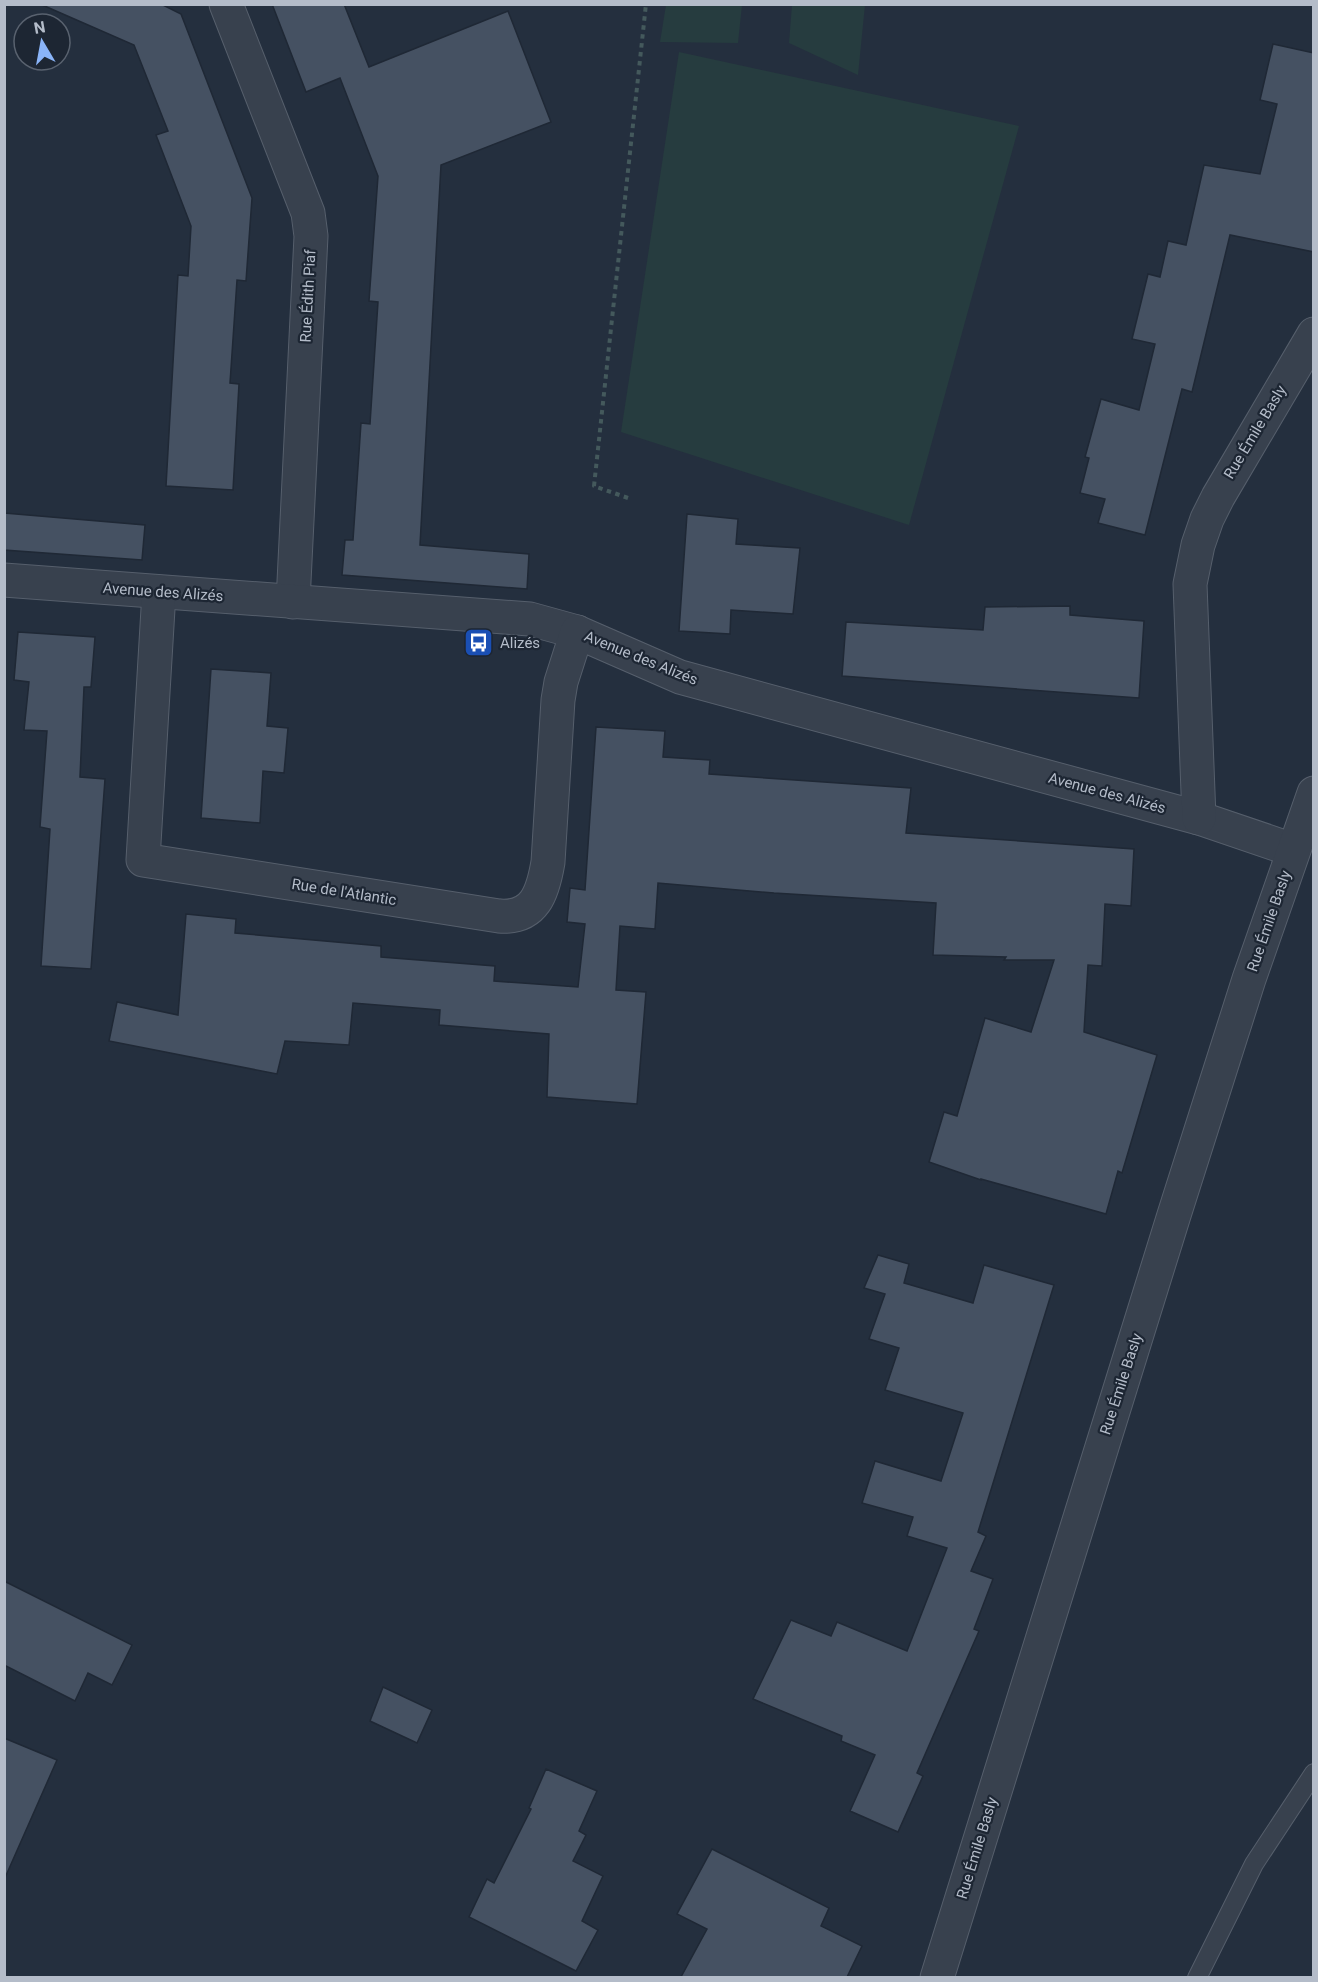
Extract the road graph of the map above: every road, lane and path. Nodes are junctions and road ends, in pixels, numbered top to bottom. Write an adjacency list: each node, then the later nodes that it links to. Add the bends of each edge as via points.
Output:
1 (226, 4): 7 (street, Rue Édith Piaf, via 308,213 311,236)
2 (646, 4): 4 (path, via 594,486)
3 (1314, 334): 10 (street, Rue Émile Basly, via 1218,497 1192,567 1190,604)
4 (628, 498)
5 (4, 580): 6 (street, Avenue des Alizés)
6 (159, 592): 7 (street, Avenue des Alizés); 8 (street, Rue de l'Atlantic, via 143,861 499,916 522,914 540,895 545,881 558,700)
7 (293, 602): 8 (street, Avenue des Alizés, via 530,618)
8 (577, 632): 10 (street, Avenue des Alizés, via 680,677)
9 (1314, 793): 11 (street, Rue Émile Basly)
10 (1199, 818): 11 (street, Avenue des Alizés)
11 (1293, 850): 13 (street, Rue Émile Basly, via 1098,1457)
12 (1314, 1773): 14 (lane, via 1254,1864)
13 (938, 1977)
14 (1197, 1977)

